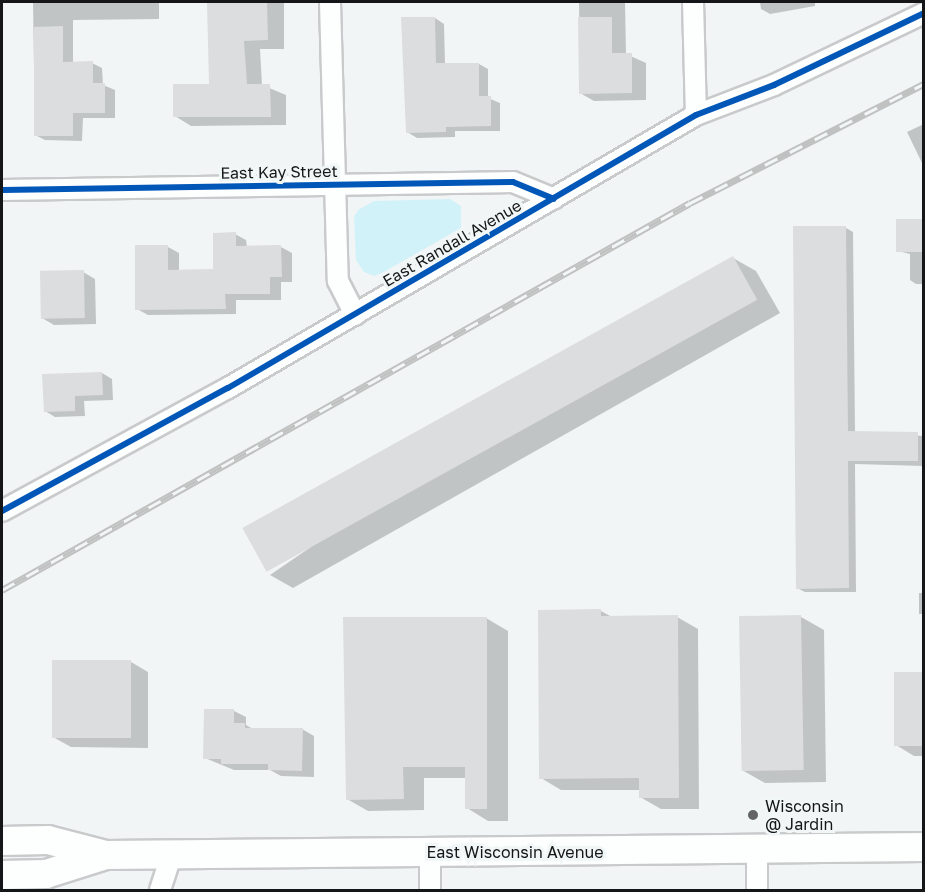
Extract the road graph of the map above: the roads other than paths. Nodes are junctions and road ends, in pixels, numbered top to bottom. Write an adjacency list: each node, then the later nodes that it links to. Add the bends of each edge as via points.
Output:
1 (330, 2): 5 (street)
2 (693, 2): 4 (street)
3 (924, 13): 4 (street, East Randall Avenue, via 774,85)
4 (696, 115): 7 (street, East Randall Avenue)
5 (334, 185): 6 (street, East Kay Street); 7 (street, East Kay Street, via 513,182); 8 (street, via 338,281)
6 (2, 190)
7 (554, 200): 8 (street, East Randall Avenue)
8 (355, 315): 9 (street, East Randall Avenue)
9 (2, 511)
10 (2, 841): 15 (main road, East Wisconsin Avenue, via 48,840)
11 (924, 847): 12 (main road, East Wisconsin Avenue)
12 (758, 850): 13 (main road, East Wisconsin Avenue); 19 (street)
13 (430, 852): 14 (main road, East Wisconsin Avenue); 18 (street)
14 (172, 854): 15 (main road, East Wisconsin Avenue); 17 (street)
15 (106, 855): 16 (main road, East Wisconsin Avenue, via 46,874)
16 (2, 875)
17 (160, 891)
18 (430, 891)
19 (757, 891)

